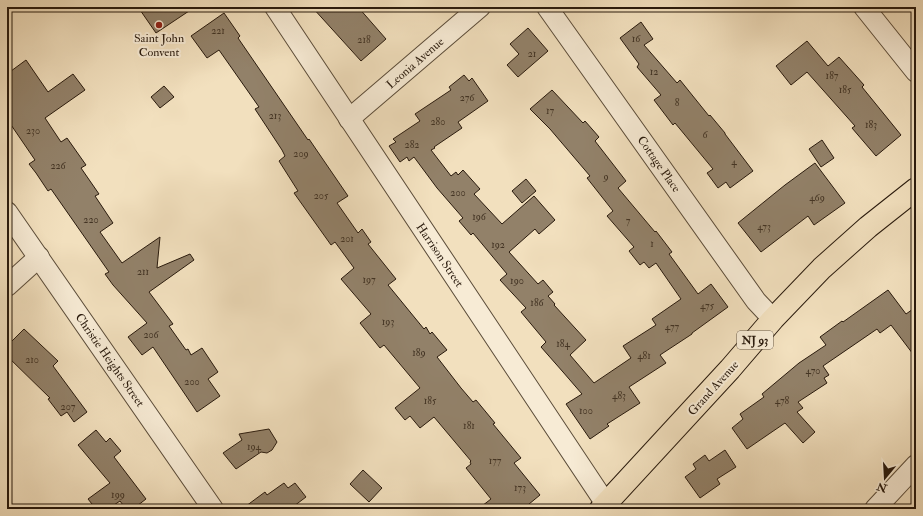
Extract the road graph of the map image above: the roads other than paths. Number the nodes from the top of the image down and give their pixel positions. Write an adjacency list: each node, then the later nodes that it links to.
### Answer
1 (274, 7): 6 (street, Harrison Street)
2 (480, 7): 6 (street, Leonia Avenue)
3 (547, 7): 11 (street, Cottage Place)
4 (864, 7): 5 (street)
5 (916, 72)
6 (349, 119): 13 (street, Harrison Street)
7 (916, 189): 11 (main road, Grand Avenue / NJ 93)
8 (7, 212): 9 (street, Christie Heights Street)
9 (38, 257): 10 (street); 14 (street, Christie Heights Street)
10 (7, 286)
11 (773, 319): 13 (main road, Grand Avenue / NJ 93)
12 (916, 465): 15 (street)
13 (603, 506)
14 (213, 509)
15 (875, 509)

